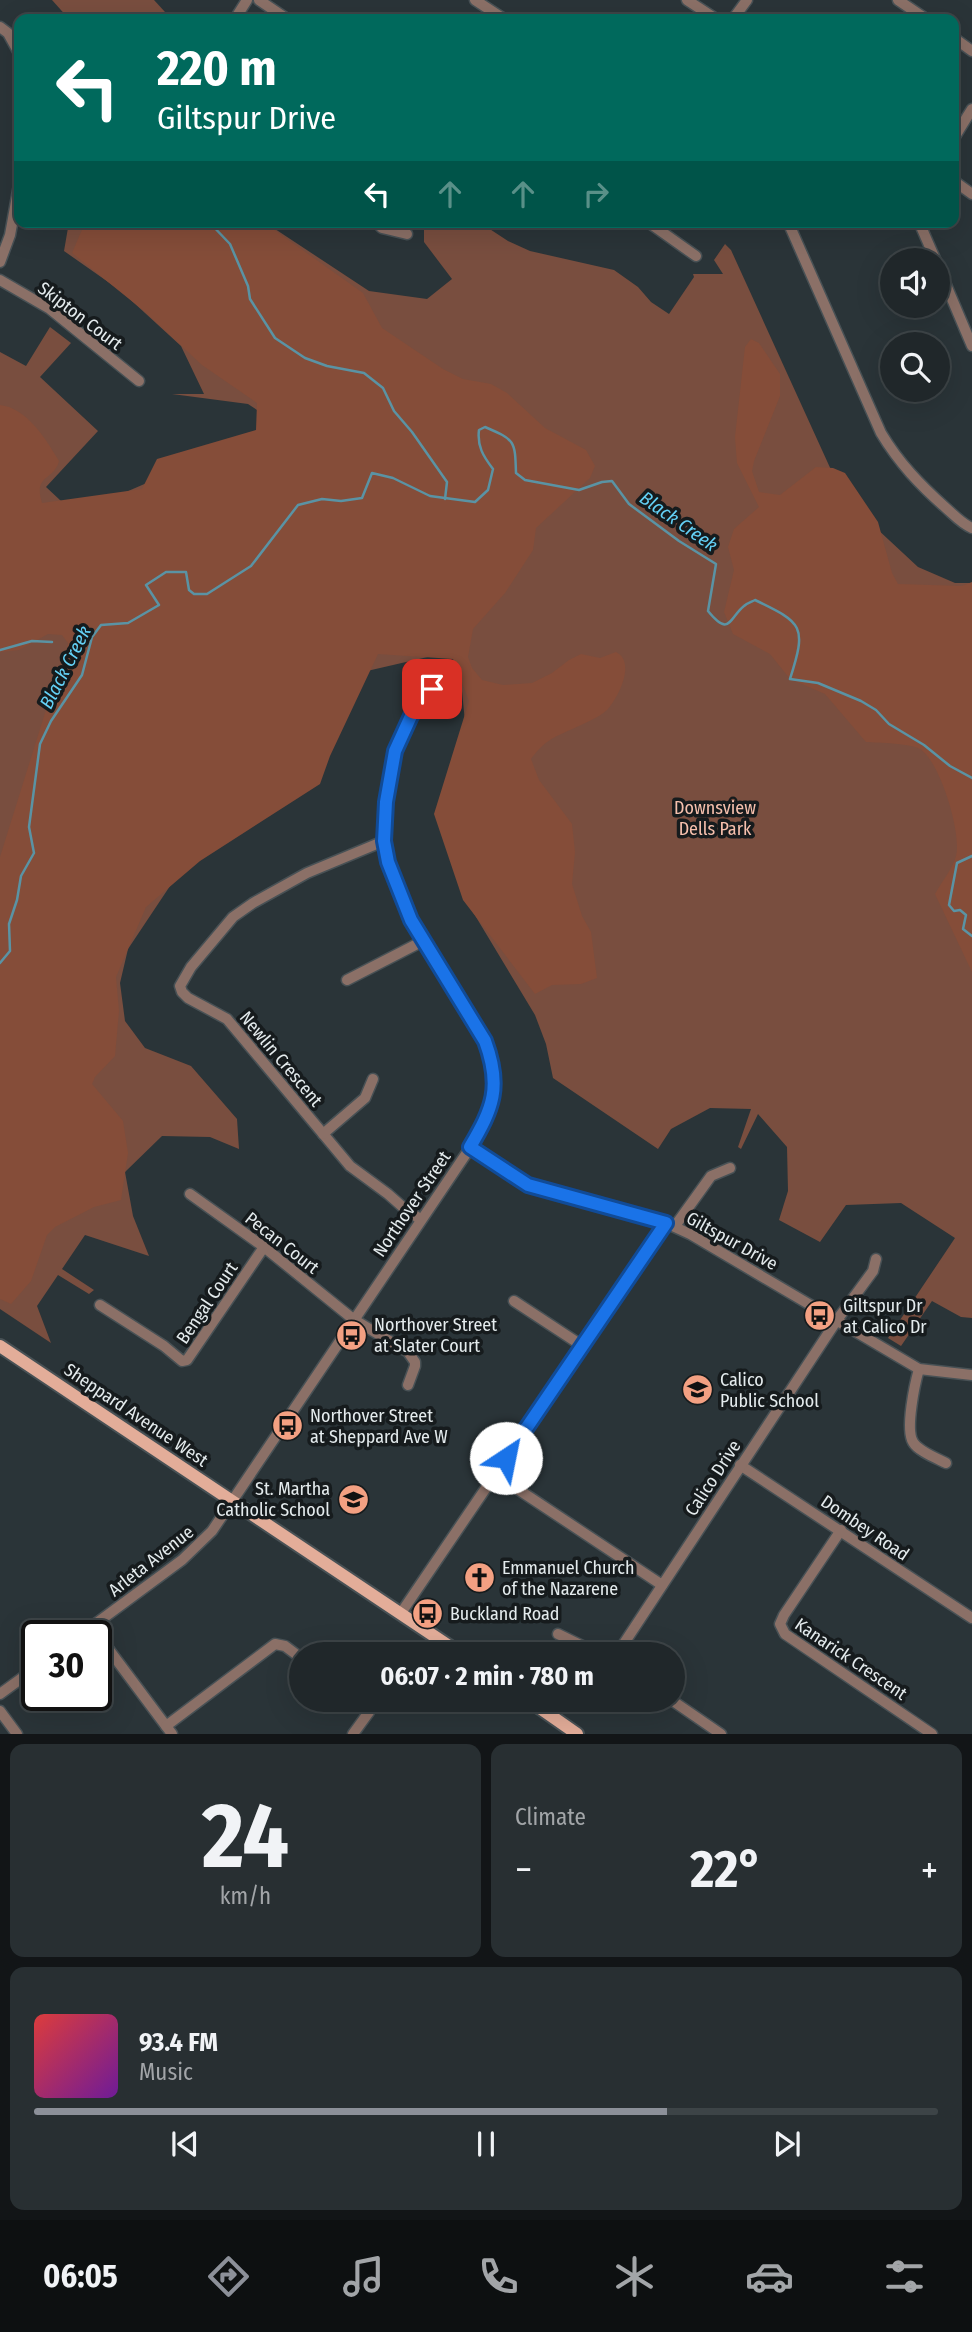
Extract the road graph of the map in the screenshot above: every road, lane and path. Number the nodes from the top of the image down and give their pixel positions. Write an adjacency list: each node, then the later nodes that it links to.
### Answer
1 (259, 0): 5 (street)
2 (475, 0): 6 (street)
3 (687, 0): 7 (street)
4 (898, 0): 8 (street)
5 (280, 14)
6 (496, 14)
7 (708, 14)
8 (919, 14)
9 (0, 27): 10 (street)
10 (14, 44)
11 (972, 109): 12 (street)
12 (959, 130)
13 (14, 213): 21 (street)
14 (382, 228): 18 (street)
15 (656, 228): 20 (street)
16 (791, 228): 26 (street)
17 (922, 228): 19 (street)
18 (407, 234)
19 (930, 248)
20 (696, 256)
21 (0, 262)
22 (0, 280): 25 (street, Skipton Court)
23 (950, 294): 24 (street)
24 (972, 346)
25 (139, 381)
26 (972, 528)
27 (443, 678): 28 (street, Northover Street)
28 (384, 841): 29 (street, Northover Street); 32 (street, Newlin Crescent)
29 (423, 941): 30 (street); 33 (street, Northover Street)
30 (347, 980)
31 (373, 1079): 32 (street)
32 (323, 1134): 36 (street, Newlin Crescent)
33 (470, 1147): 36 (street, Northover Street); 37 (street, Giltspur Drive)
34 (730, 1168): 37 (street)
35 (190, 1194): 38 (street, Pecan Court)
36 (420, 1219): 42 (street, Northover Street)
37 (670, 1225): 43 (street, Giltspur Drive); 44 (street)
38 (264, 1247): 41 (street, Bengal Court); 42 (street, Pecan Court)
39 (876, 1259): 43 (street, Calico Drive)
40 (514, 1301): 44 (street)
41 (100, 1305)
42 (353, 1319): 48 (street, Pecan Court); 52 (street, Northover Street)
43 (837, 1320): 46 (street, Giltspur Drive); 50 (street, Calico Drive)
44 (581, 1345): 51 (street)
45 (0, 1346): 52 (main road, Sheppard Avenue West)
46 (919, 1369): 47 (street, Giltspur Drive); 49 (street)
47 (972, 1375)
48 (408, 1385)
49 (946, 1463)
50 (740, 1465): 53 (street, Dombey Road); 54 (street, Calico Drive)
51 (495, 1474): 54 (street); 55 (street)
52 (232, 1500): 55 (main road, Sheppard Avenue West); 57 (street, Arleta Avenue)
53 (841, 1530): 56 (street, Dombey Road); 75 (street, Kanarick Crescent)
54 (662, 1585): 61 (street, Calico Drive)
55 (401, 1613): 59 (main road, Sheppard Avenue West)
56 (972, 1618)
57 (101, 1620)
58 (558, 1633): 60 (street)
59 (443, 1642)
60 (576, 1642)
61 (625, 1642)
62 (289, 1649): 70 (street)
63 (112, 1654): 70 (street)
64 (21, 1679): 65 (street)
65 (0, 1694)
66 (685, 1709): 74 (street)
67 (0, 1711): 71 (street)
68 (369, 1712): 72 (street)
69 (546, 1712): 73 (main road)
70 (169, 1730)
71 (17, 1734)
72 (353, 1734)
73 (578, 1734)
74 (721, 1734)
75 (932, 1734)

